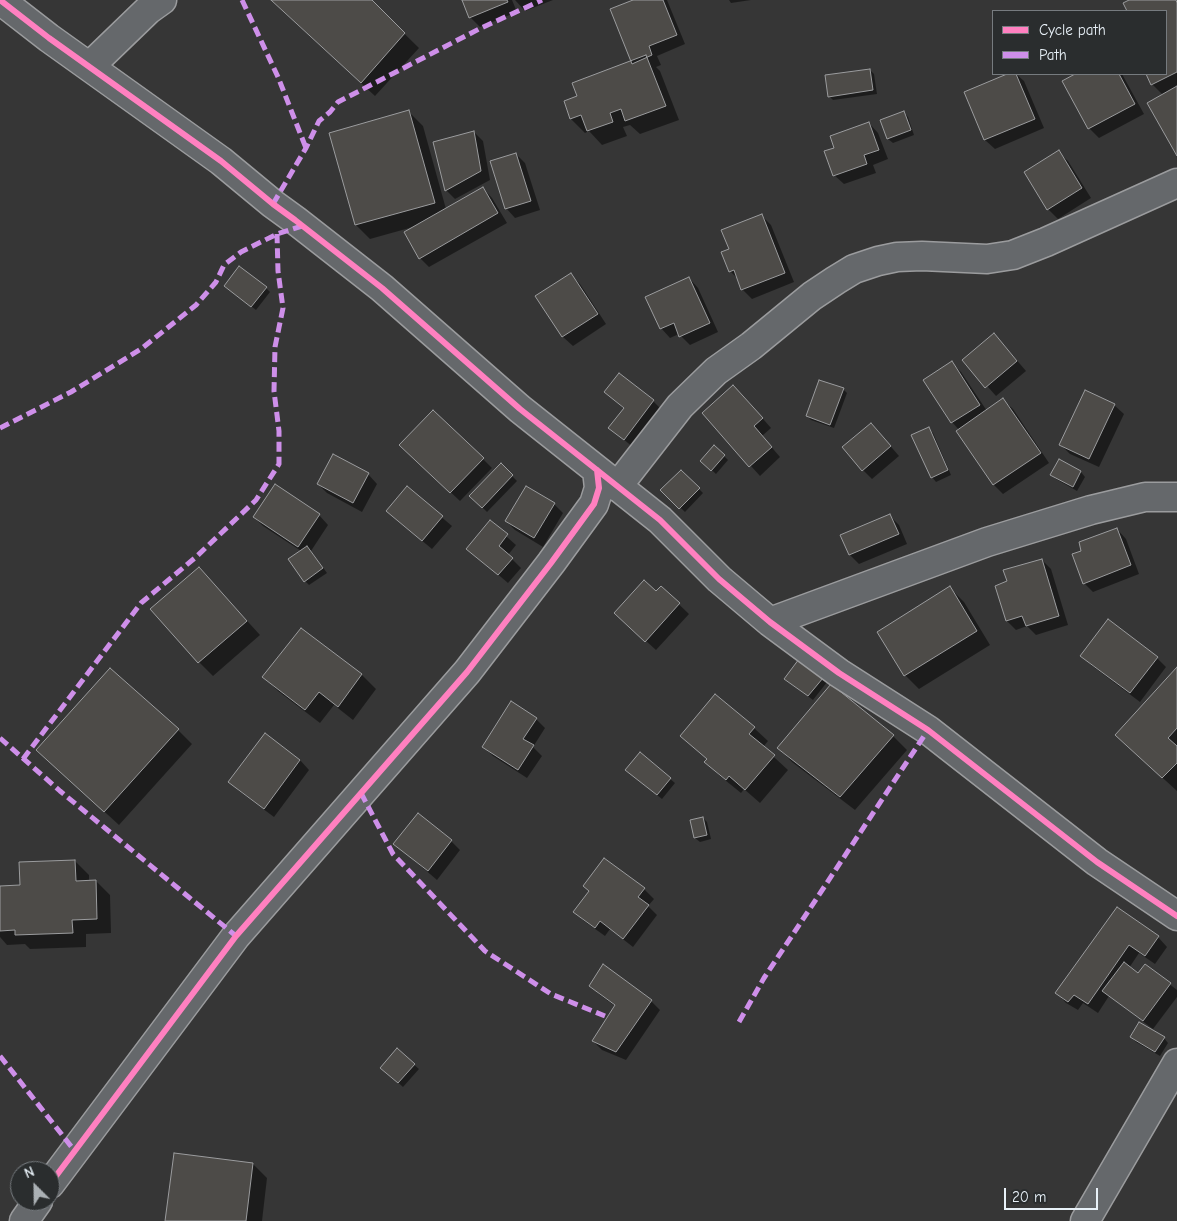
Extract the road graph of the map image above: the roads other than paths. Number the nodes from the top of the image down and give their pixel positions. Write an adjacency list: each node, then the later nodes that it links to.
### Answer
1 (0, 0): 3 (street)
2 (162, 0): 3 (street)
3 (90, 66): 5 (street)
4 (1177, 183): 5 (street)
5 (607, 479): 7 (street); 10 (street)
6 (1177, 497): 7 (street)
7 (770, 622): 8 (street)
8 (1177, 916)
9 (1177, 1063): 11 (street)
10 (60, 1170)
11 (1085, 1221)

